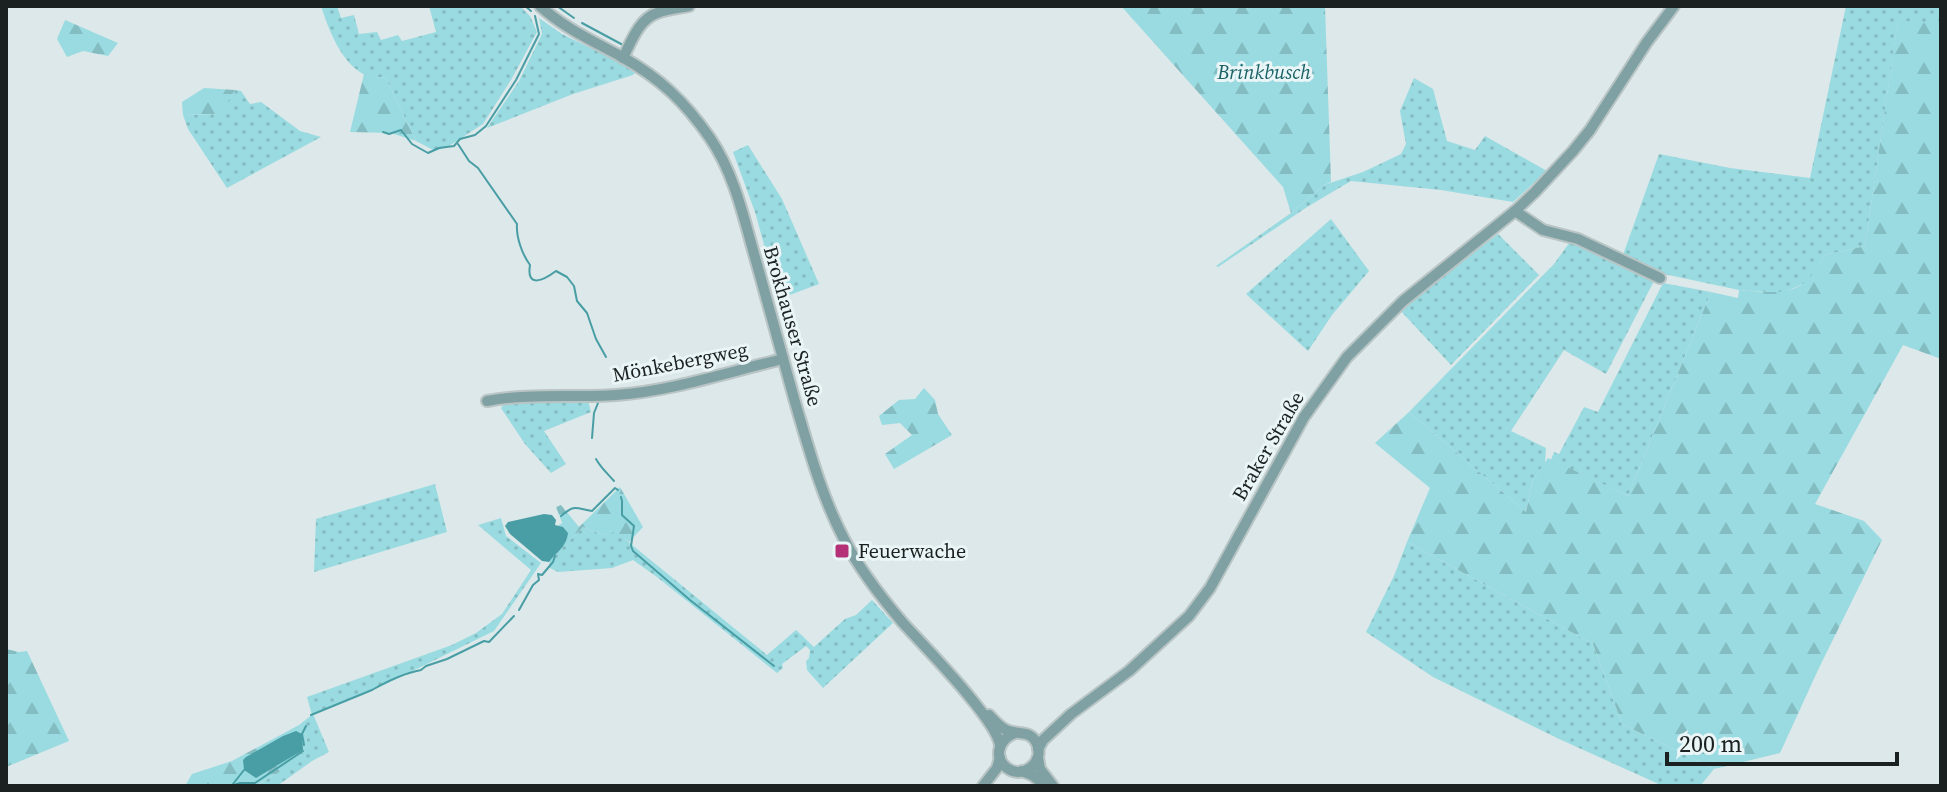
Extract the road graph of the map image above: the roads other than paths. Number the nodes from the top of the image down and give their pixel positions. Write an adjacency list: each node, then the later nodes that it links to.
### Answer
1 (540, 6): 4 (street, Brokhauser Straße)
2 (689, 6): 4 (street)
3 (1674, 6): 5 (street, Braker Straße)
4 (623, 58): 7 (street, Brokhauser Straße)
5 (1515, 211): 6 (street); 10 (street, Braker Straße)
6 (1660, 278)
7 (783, 359): 8 (street, Mönkebergweg); 9 (street, Brokhauser Straße)
8 (487, 401)
9 (970, 698): 11 (street, Brokhauser Straße); 13 (street, Brokhauser Straße)
10 (1071, 714): 12 (street, Braker Straße); 14 (street, Braker Straße)
11 (1015, 733): 12 (street); 13 (street)
12 (1028, 734): 14 (street)
13 (1000, 745): 15 (street)
14 (1038, 754): 16 (street); 19 (street)
15 (1000, 758): 16 (street); 17 (street)
16 (1017, 771): 17 (street); 18 (street)
17 (986, 786)
18 (1046, 786)
19 (1053, 786)

